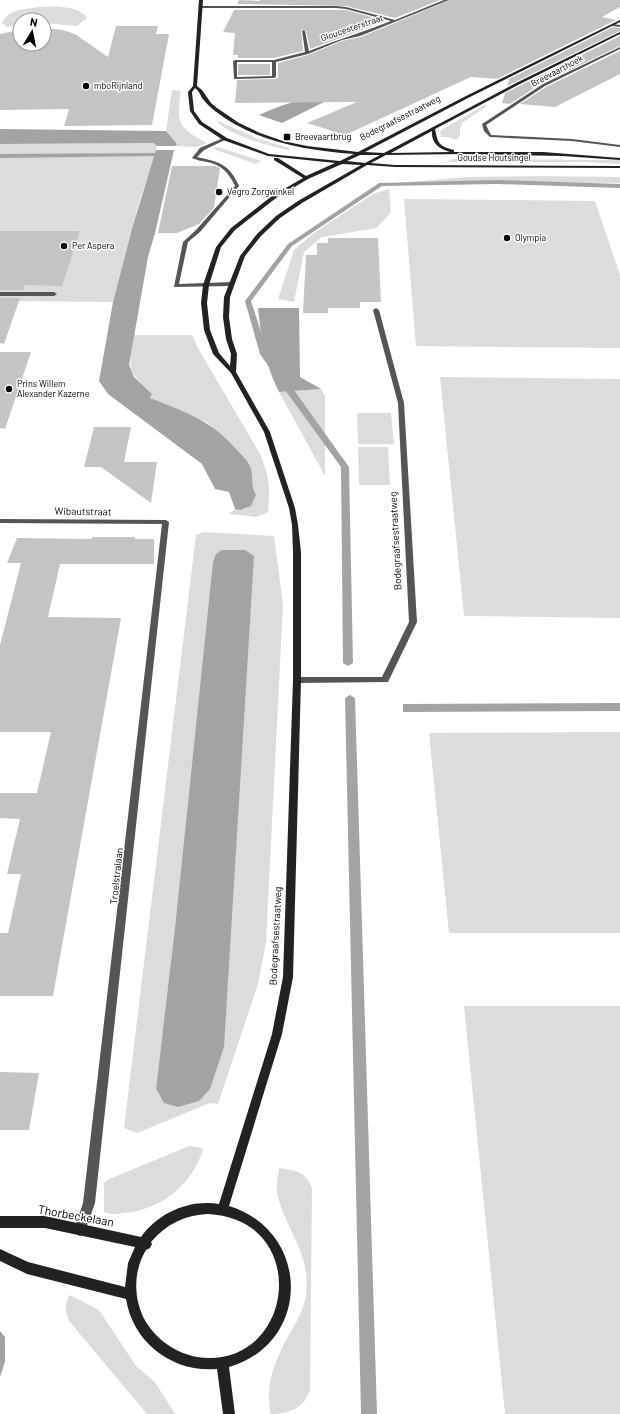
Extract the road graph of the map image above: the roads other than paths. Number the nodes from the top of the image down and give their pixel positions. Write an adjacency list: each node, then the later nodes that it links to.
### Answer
1 (201, 0): 4 (main road)
2 (302, 0): 5 (street)
3 (447, 0): 6 (street, Gloucesterstraat)
4 (200, 7): 5 (street); 15 (main road)
5 (300, 7): 6 (street)
6 (396, 21): 13 (street, Gloucesterstraat)
7 (620, 22): 8 (main road, Bodegraafsestraatweg)
8 (614, 24): 9 (street); 20 (main road, Bodegraafsestraatweg)
9 (620, 26)
10 (303, 31): 13 (street)
11 (620, 33): 17 (main road)
12 (620, 48): 16 (street, Breevaarthoek)
13 (307, 53): 14 (street, Gloucesterstraat)
14 (274, 61): 14 (street, Gloucesterstraat)
15 (195, 86): 18 (main road); 20 (main road, Goudse Houtsingel)
16 (503, 112): 19 (street, Goudse Houtsingel)
17 (434, 130): 21 (main road); 22 (main road)
18 (225, 139): 23 (main road); 30 (street)
19 (620, 146)
20 (359, 152): 22 (main road, Goudse Houtsingel); 25 (main road, Bodegraafsestraatweg)
21 (467, 153): 22 (main road, Goudse Houtsingel); 24 (main road, Goudse Houtsingel)
22 (386, 154): 26 (main road)
23 (268, 155): 25 (main road, Goudse Houtsingel); 28 (main road)
24 (620, 159)
25 (342, 162): 26 (main road, Goudse Houtsingel); 28 (main road, Bodegraafsestraatweg)
26 (368, 164): 27 (main road, Goudse Houtsingel); 29 (main road)
27 (620, 167)
28 (306, 178): 30 (main road, Bodegraafsestraatweg)
29 (231, 284): 30 (street); 34 (main road)
30 (206, 285): 34 (main road, Bodegraafsestraatweg)
31 (0, 294): 32 (street)
32 (54, 294)
33 (376, 310): 37 (street, Bodegraafsestraatweg)
34 (233, 372): 37 (main road, Bodegraafsestraatweg)
35 (0, 521): 36 (street, Wibautstraat)
36 (166, 522): 40 (street, Troelstralaan)
37 (297, 680): 38 (main road, Bodegraafsestraatweg)
38 (223, 1208): 41 (main road); 44 (main road)
39 (0, 1222): 40 (main road, Thorbeckelaan)
40 (80, 1230): 41 (main road, Thorbeckelaan)
41 (146, 1244): 43 (main road)
42 (0, 1255): 43 (main road)
43 (131, 1294): 44 (main road)
44 (222, 1364): 45 (main road)
45 (229, 1414)

